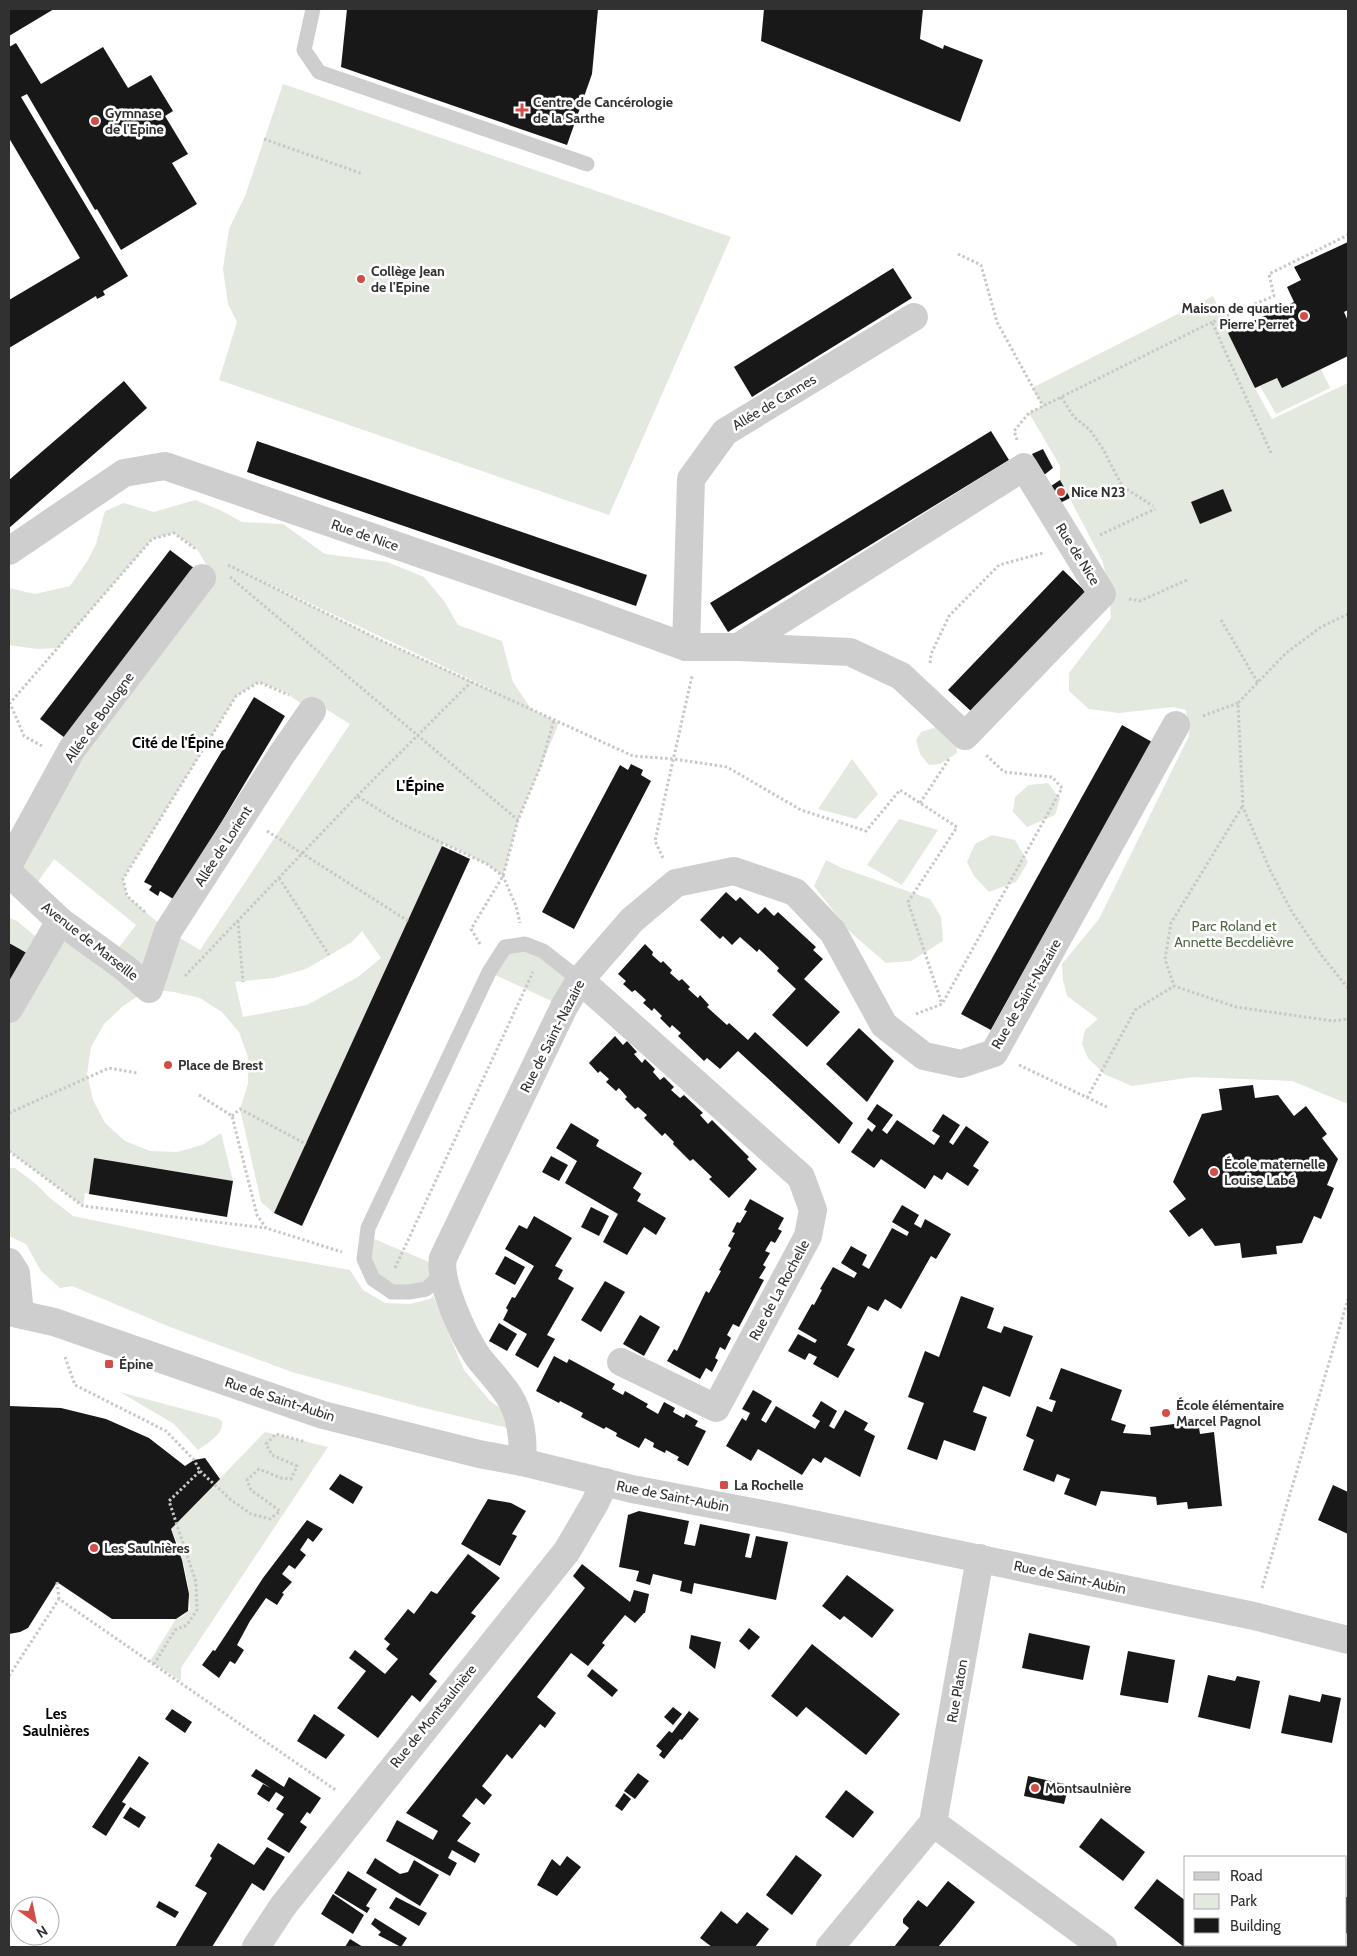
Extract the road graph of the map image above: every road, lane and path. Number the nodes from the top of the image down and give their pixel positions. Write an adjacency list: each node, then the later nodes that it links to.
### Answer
1 (313, 9): 3 (lane)
2 (264, 139): 4 (path)
3 (587, 164)
4 (363, 174)
5 (1348, 235): 8 (path)
6 (958, 254): 10 (path)
7 (914, 317): 23 (street, Allée de Cannes)
8 (1212, 322): 9 (path); 11 (path)
9 (1061, 397): 10 (path); 13 (path)
10 (1043, 406): 12 (path)
11 (1271, 453)
12 (1024, 467): 14 (street, Rue de Nice); 22 (street)
13 (1101, 535)
14 (1072, 544): 19 (street, Rue de Nice); 26 (path)
15 (197, 549): 17 (path); 17 (path); 33 (path)
16 (9, 551): 23 (street, Rue de Nice)
17 (212, 565): 24 (path); 31 (path); 33 (street, Allée de Boulogne)
18 (1187, 580): 19 (path)
19 (1102, 594): 32 (street, Rue de Nice)
20 (1348, 614): 25 (path)
21 (1221, 620): 25 (path)
22 (738, 646): 23 (street, Rue de Nice); 26 (street, Rue de Nice)
23 (686, 647): 34 (path)
24 (471, 682): 29 (path); 31 (path)
25 (1258, 683): 27 (path)
26 (925, 698): 32 (street, Rue de Nice)
27 (1238, 703): 30 (path); 37 (path)
28 (312, 711): 38 (street, Allée de Lorient); 49 (path)
29 (554, 720): 34 (path); 39 (path)
30 (1176, 725): 64 (street, Rue de Saint-Nazaire)
31 (418, 735): 35 (path); 39 (path)
32 (965, 736): 36 (path); 60 (path)
33 (72, 749): 41 (street, Allée de Boulogne)
34 (674, 759): 36 (path); 45 (path)
35 (357, 796): 40 (path); 43 (path)
36 (920, 803): 60 (path)
37 (1243, 807): 57 (path); 58 (path)
38 (242, 816): 40 (path); 49 (street, Allée de Lorient)
39 (518, 820): 43 (path)
40 (302, 853): 44 (path); 48 (path)
41 (9, 864)
42 (9, 874): 47 (street, Avenue de Marseille)
43 (503, 876): 50 (path); 53 (path)
44 (279, 878): 46 (path); 52 (path)
45 (676, 883): 55 (street, Rue de Saint-Nazaire); 63 (street, Rue de Saint-Nazaire)
46 (238, 920): 54 (path); 56 (path)
47 (60, 921): 59 (street, Avenue de Marseille); 61 (street)
48 (408, 921)
49 (168, 931): 59 (street, Allée de Lorient)
50 (525, 944): 51 (lane); 53 (lane)
51 (543, 951): 55 (lane); 77 (path)
52 (329, 955)
53 (493, 964): 74 (lane)
54 (181, 980)
55 (580, 980): 76 (street, Rue de Saint-Nazaire); 80 (street, Rue de La Rochelle)
56 (243, 982)
57 (1174, 986): 62 (path); 67 (path)
58 (1348, 988)
59 (149, 989)
60 (942, 1004): 63 (path)
61 (9, 1009)
62 (1348, 1019)
63 (884, 1025): 64 (street, Rue de Saint-Nazaire)
64 (994, 1053): 67 (path)
65 (137, 1073): 69 (path)
66 (199, 1095): 70 (path)
67 (1087, 1098): 68 (path)
68 (1107, 1107)
69 (9, 1113)
70 (232, 1116): 71 (path); 73 (path)
71 (306, 1144)
72 (9, 1151): 73 (path)
73 (266, 1228): 74 (path)
74 (364, 1258): 77 (lane)
75 (9, 1262): 79 (street)
76 (441, 1266): 77 (lane); 83 (street)
77 (386, 1288)
78 (1348, 1298): 89 (path)
79 (14, 1313): 82 (street, Rue de Saint-Aubin)
80 (621, 1362)
81 (83, 1390): 84 (path)
82 (323, 1415): 83 (street, Rue de Saint-Aubin); 84 (path)
83 (522, 1462): 85 (street, Rue de Saint-Aubin)
84 (200, 1470): 91 (path)
85 (605, 1482): 86 (street, Rue de Saint-Aubin); 93 (street, Rue de Montsaulnière)
86 (980, 1558): 89 (street, Rue de Saint-Aubin); 94 (street, Rue Platon)
87 (57, 1582): 88 (path)
88 (58, 1599): 91 (path); 92 (path)
89 (1254, 1616): 90 (street, Rue de Saint-Aubin)
90 (1348, 1640)
91 (154, 1664): 93 (path)
92 (9, 1676)
93 (360, 1807): 95 (street, Rue de Montsaulnière)
94 (933, 1823): 96 (street, Rue Platon); 97 (street)
95 (256, 1947)
96 (830, 1947)
97 (1103, 1947)

